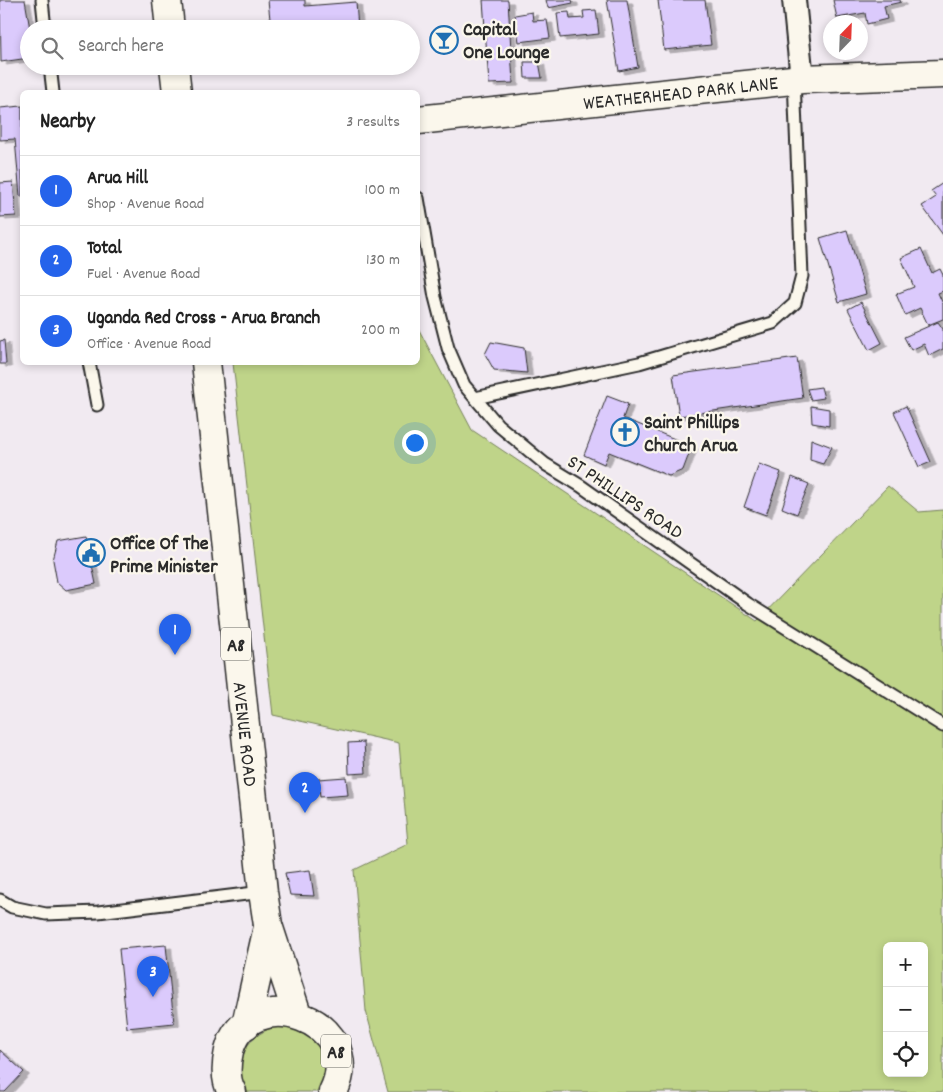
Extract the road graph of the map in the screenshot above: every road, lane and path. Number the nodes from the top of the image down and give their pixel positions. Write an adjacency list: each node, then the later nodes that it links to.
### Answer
1 (42, 0): 4 (lane)
2 (167, 0): 5 (main road)
3 (794, 0): 9 (street)
4 (44, 20)
5 (169, 20)
6 (943, 74): 9 (main road, WEATHERHEAD PARK LANE)
7 (51, 75): 10 (lane)
8 (175, 75): 11 (main road)
9 (798, 79): 12 (main road, WEATHERHEAD PARK LANE); 16 (lane)
10 (53, 90)
11 (177, 90)
12 (420, 120)
13 (420, 210): 16 (lane, ST PHILLIPS ROAD)
14 (90, 365): 17 (lane)
15 (206, 365): 19 (main road, AVENUE ROAD / A8)
16 (475, 398): 18 (lane, ST PHILLIPS ROAD)
17 (97, 405)
18 (943, 726)
19 (263, 892): 20 (lane); 21 (main road, AVENUE ROAD / A8)
20 (0, 900)
21 (268, 925): 22 (main road, AVENUE ROAD); 23 (main road, AVENUE ROAD / A8)
22 (297, 1014): 23 (main road, A8); 25 (main road, A8)
23 (246, 1025): 24 (main road, A8)
24 (224, 1086)
25 (337, 1090)

